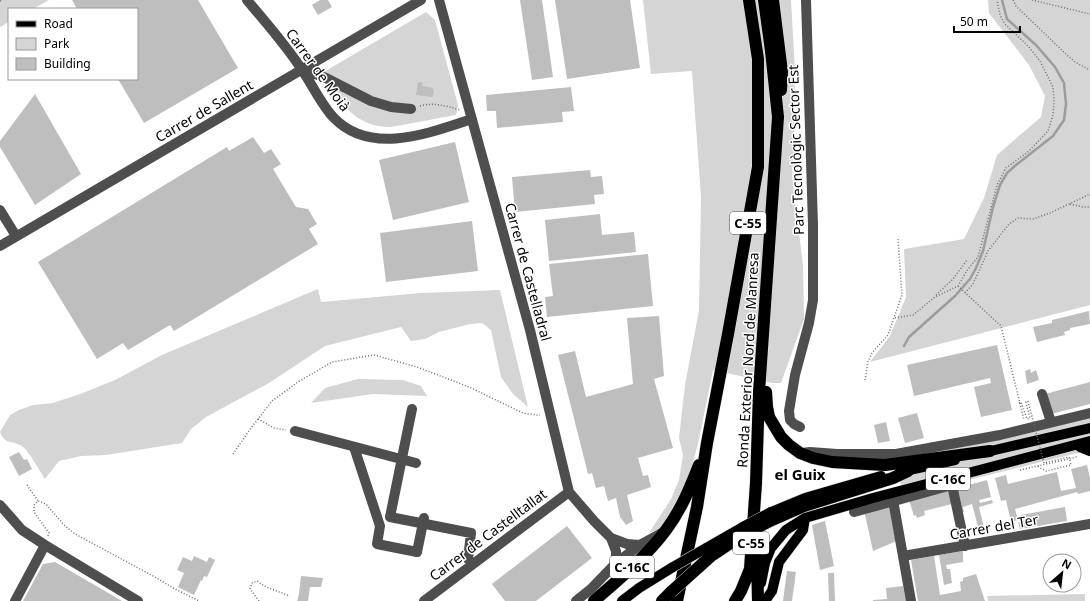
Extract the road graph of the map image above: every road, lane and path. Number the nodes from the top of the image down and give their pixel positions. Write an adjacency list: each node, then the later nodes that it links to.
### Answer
1 (247, 0): 14 (street, Carrer de Moià)
2 (421, 0): 14 (street, Carrer de Sallent)
3 (439, 0): 19 (street, Carrer de Castelladral)
4 (740, 0): 13 (highway)
5 (749, 0): 13 (highway, Ronda Exterior Nord de Manresa / C-55)
6 (764, 0): 18 (highway, Ronda Exterior Nord de Manresa / C-55)
7 (773, 0): 18 (highway)
8 (806, 0): 41 (street, Parc Tecnològic Sector Est)
9 (997, 0): 28 (path)
10 (1013, 0): 15 (path)
11 (1032, 0): 12 (path)
12 (1090, 14)
13 (758, 59): 47 (highway, Ronda Exterior Nord de Manresa / C-55)
14 (302, 69): 16 (street); 19 (street, Carrer de Moià); 24 (street, Carrer de Sallent)
15 (1090, 70)
16 (411, 109): 17 (path)
17 (460, 110)
18 (778, 117): 31 (highway, Ronda Exterior Nord de Manresa / C-55)
19 (472, 119): 37 (street, Carrer de Castelladral)
20 (1090, 194): 21 (path)
21 (1070, 204): 22 (path); 29 (path)
22 (1090, 207)
23 (0, 210): 24 (street)
24 (16, 236): 26 (street, Carrer de Sallent)
25 (898, 239): 32 (path)
26 (0, 246)
27 (967, 260): 30 (path)
28 (958, 286): 29 (path); 30 (path)
29 (965, 292): 35 (path)
30 (935, 297): 32 (path)
31 (764, 315): 54 (highway); 59 (highway, Ronda Exterior Nord de Manresa / C-55)
32 (895, 318): 33 (path)
33 (865, 380)
34 (1042, 394): 40 (street)
35 (1019, 403): 42 (path); 53 (path, bridge)
36 (412, 409): 56 (street)
37 (550, 412): 39 (path); 61 (street, Carrer de Castelladral)
38 (1090, 413): 40 (street)
39 (258, 418): 44 (path); 55 (path)
40 (1051, 422): 42 (street)
41 (800, 427)
42 (1026, 428): 45 (street)
43 (1090, 428): 51 (main road, C-16C)
44 (295, 431): 49 (street)
45 (1000, 435): 51 (street); 54 (street)
46 (1090, 441): 50 (main road, C-16C)
47 (707, 443): 70 (highway, C-16C); 79 (highway, C-55)
48 (1090, 445): 53 (main road)
49 (354, 447): 56 (street); 67 (street, bridge)
50 (1069, 447): 53 (main road); 68 (main road, C-16C)
51 (990, 451): 54 (highway); 58 (main road, C-16C)
52 (1090, 451): 53 (main road)
53 (1079, 452)
54 (800, 453)
55 (233, 454)
56 (402, 459): 57 (street); 76 (street)
57 (416, 462)
58 (908, 471): 66 (highway)
59 (756, 483): 89 (highway, C-55); 90 (highway)
60 (27, 485): 63 (path)
61 (569, 492): 71 (street, Carrer de Castelladral); 76 (street, Carrer de Castelltallat)
62 (893, 500): 65 (street); 74 (street); 75 (street)
63 (38, 501): 72 (path); 82 (path)
64 (0, 505): 72 (street)
65 (854, 512)
66 (771, 516): 79 (highway, bridge); 87 (main road, C-16C, bridge)
67 (424, 518)
68 (805, 518): 90 (main road, C-16C); 91 (main road)
69 (1090, 524): 74 (street, Carrer del Ter)
70 (667, 530): 73 (street); 86 (highway, C-16C)
71 (611, 538): 73 (street, Carrer de Castelladral); 77 (street)
72 (44, 544): 80 (street); 81 (street)
73 (640, 545): 77 (street)
74 (965, 546): 75 (street, Carrer del Ter)
75 (903, 556): 92 (street)
76 (474, 563): 84 (street, Carrer de Castelltallat)
77 (616, 563): 85 (street)
78 (290, 596): 83 (path)
79 (674, 596): 88 (highway)
80 (15, 601)
81 (138, 601)
82 (200, 601)
83 (259, 601)
84 (424, 601)
85 (576, 601)
86 (594, 601)
87 (622, 601)
88 (662, 601)
89 (735, 601)
90 (758, 601)
91 (765, 601)
92 (911, 601)

